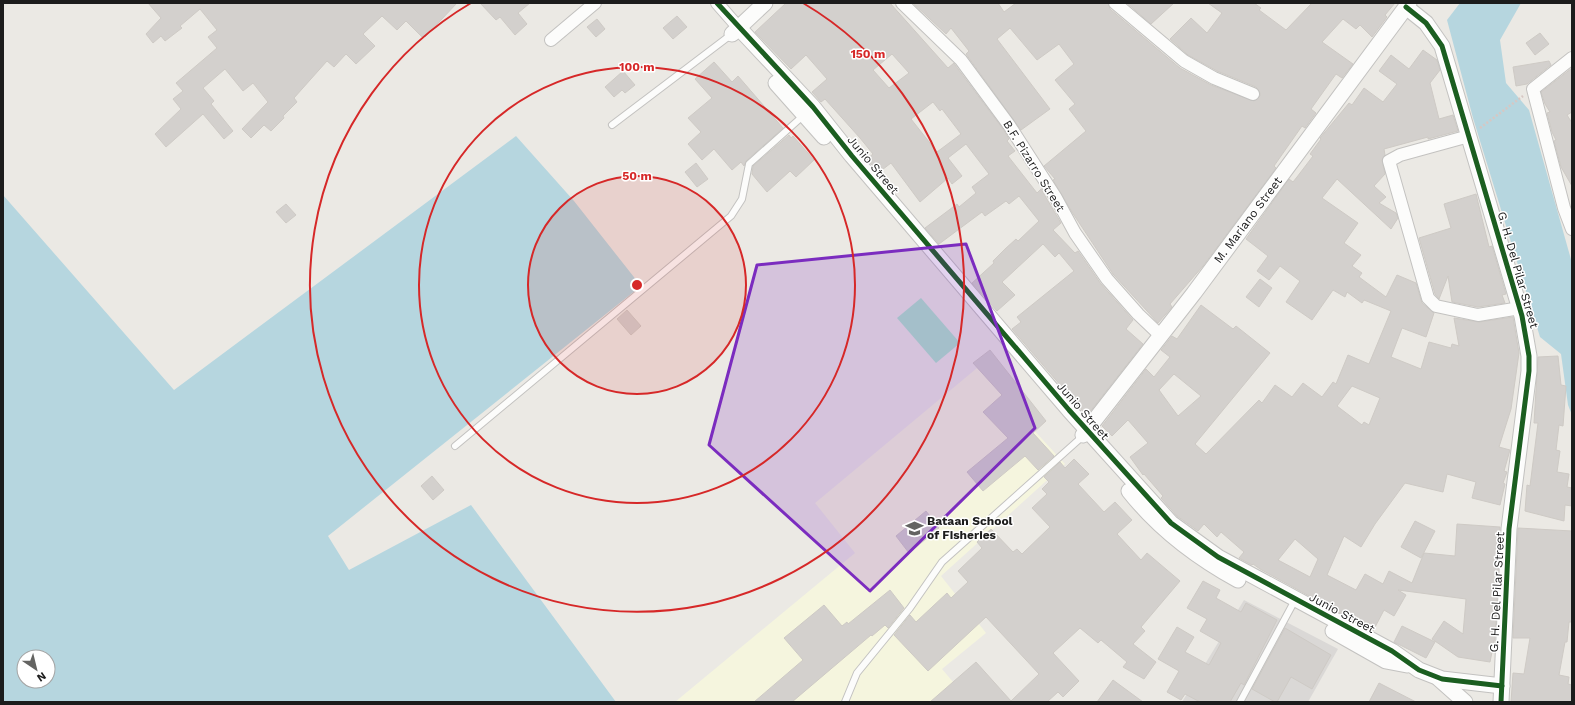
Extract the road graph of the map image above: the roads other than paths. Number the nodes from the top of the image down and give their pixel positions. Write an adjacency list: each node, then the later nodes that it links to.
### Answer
1 (595, 3): 8 (street)
2 (717, 3): 7 (street)
3 (765, 3): 7 (street)
4 (902, 3): 16 (street, B.F. Pizarro Street)
5 (1115, 3): 10 (street)
6 (1407, 5): 13 (street, G. H. Del Pilar Street); 16 (street, M. Mariano Street)
7 (735, 31): 11 (street, Junio Street); 12 (lane)
8 (551, 40)
9 (1572, 58): 14 (street)
10 (1253, 94)
11 (808, 111): 17 (street, Junio Street); 18 (lane)
12 (612, 125)
13 (1472, 134): 15 (street, G. H. Del Pilar Street); 15 (street)
14 (1572, 229)
15 (1520, 308): 21 (street, G. H. Del Pilar Street)
16 (1160, 335): 17 (street, M. Mariano Street)
17 (1086, 433): 19 (street, Junio Street); 22 (lane)
18 (455, 446)
19 (1293, 603): 20 (street, Junio Street); 23 (lane)
20 (1436, 677): 21 (street, Junio Street); 24 (street)
21 (1502, 686): 25 (street, G. H. Del Pilar Street)
22 (845, 702)
23 (1240, 702)
24 (1465, 702)
25 (1501, 702)

